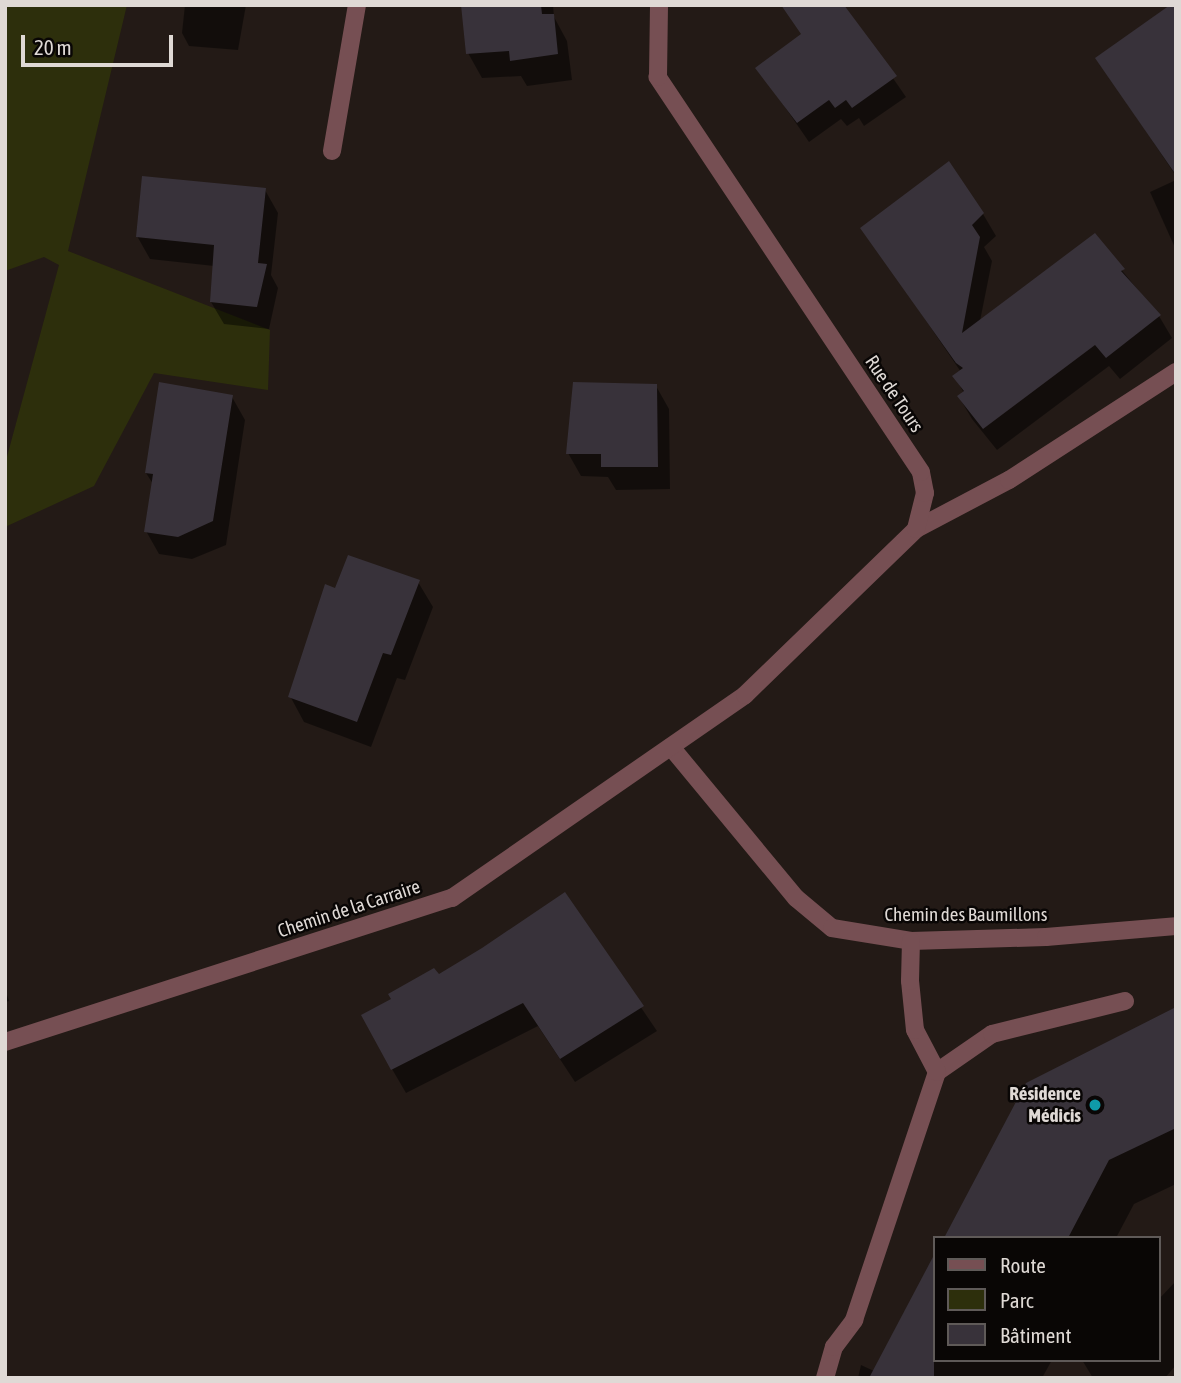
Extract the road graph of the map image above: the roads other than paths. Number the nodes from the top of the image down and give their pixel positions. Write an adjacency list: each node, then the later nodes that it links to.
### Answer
1 (357, 5): 3 (street)
2 (659, 5): 5 (street, Rue de Tours)
3 (332, 151)
4 (1176, 372): 5 (street)
5 (916, 529): 6 (street)
6 (671, 747): 8 (street, Chemin des Baumillons); 10 (street, Chemin de la Carraire)
7 (1176, 926): 8 (street, Chemin des Baumillons)
8 (911, 940): 11 (street)
9 (1125, 1001): 11 (street)
10 (5, 1042)
11 (937, 1072): 12 (street)
12 (825, 1378)

